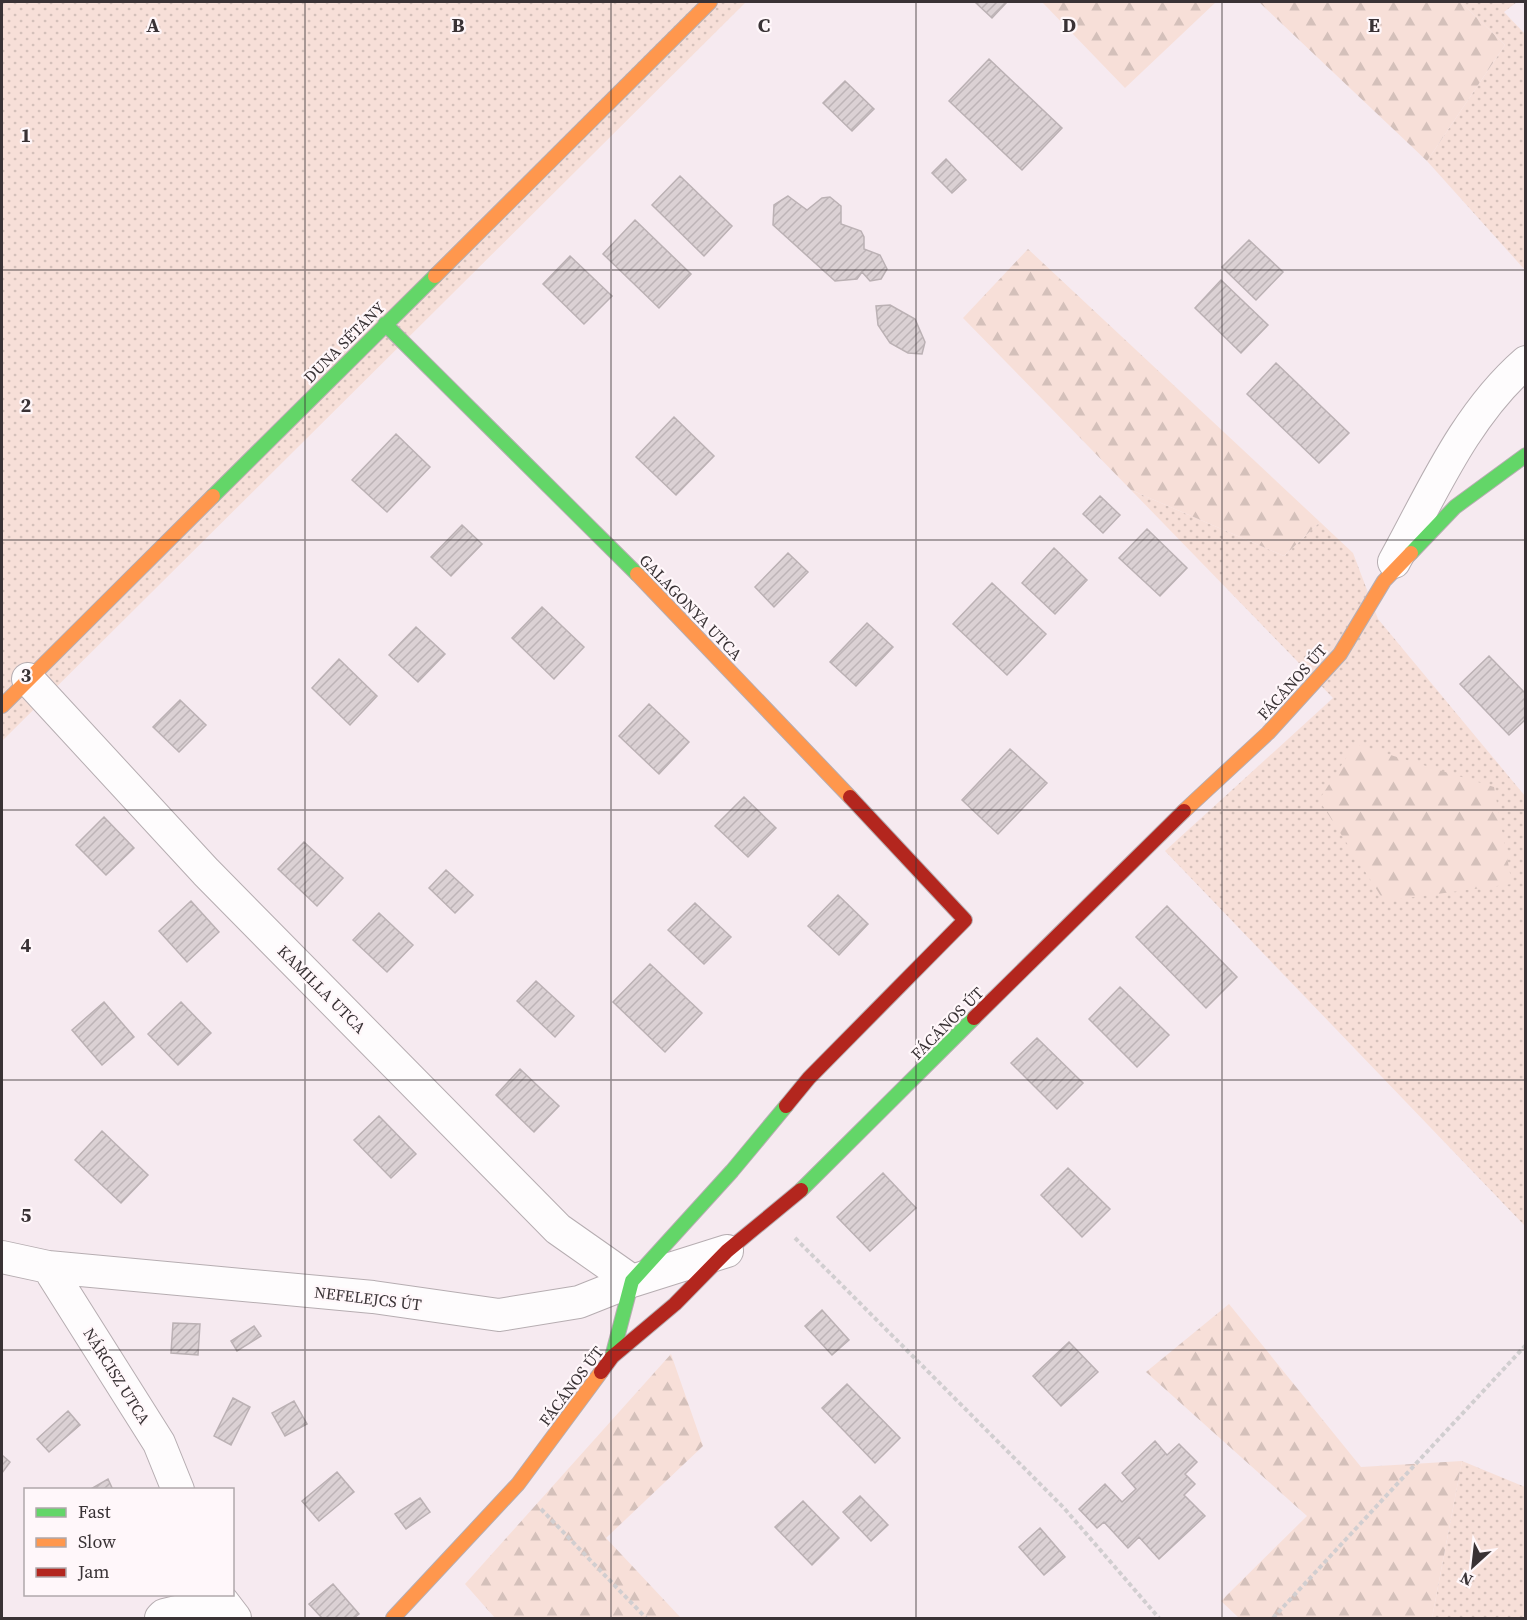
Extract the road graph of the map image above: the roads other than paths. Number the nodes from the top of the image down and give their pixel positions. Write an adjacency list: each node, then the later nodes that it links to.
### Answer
1 (710, 2): 2 (street, DUNA SÉTÁNY)
2 (385, 324): 6 (street, DUNA SÉTÁNY); 11 (street, GALAGONYA UTCA)
3 (1526, 362): 5 (street)
4 (1526, 455): 5 (street, FÁCÁNOS ÚT)
5 (1384, 581): 8 (street, FÁCÁNOS ÚT)
6 (28, 679): 7 (street, DUNA SÉTÁNY); 11 (street, KAMILLA UTCA)
7 (2, 706)
8 (727, 1251): 11 (street, NEFELEJCS ÚT); 12 (street, FÁCÁNOS ÚT)
9 (2, 1257): 10 (street, NEFELEJCS ÚT)
10 (48, 1267): 11 (street, NEFELEJCS ÚT); 13 (street, NÁRCISZ UTCA)
11 (632, 1281): 12 (street)
12 (612, 1358): 16 (street, FÁCÁNOS ÚT)
13 (177, 1488)
14 (226, 1605): 15 (street)
15 (162, 1617)
16 (393, 1618)

